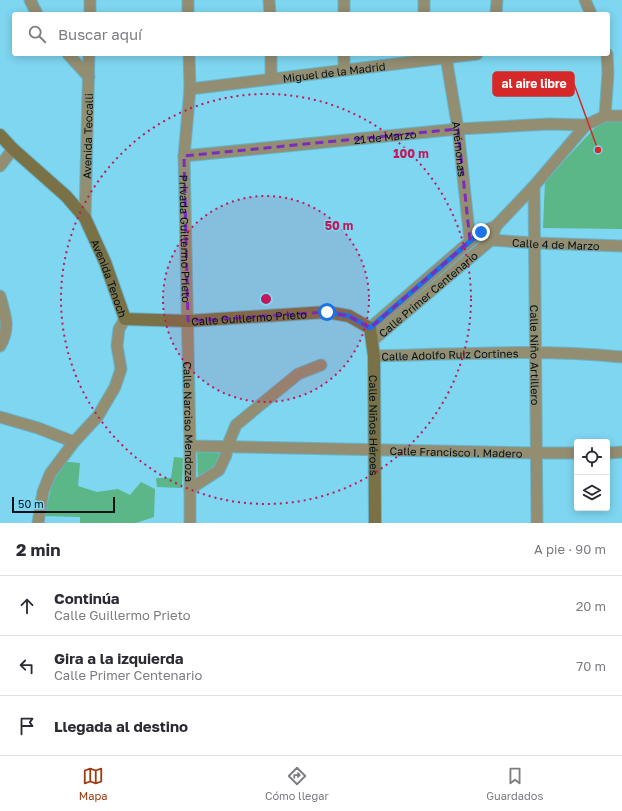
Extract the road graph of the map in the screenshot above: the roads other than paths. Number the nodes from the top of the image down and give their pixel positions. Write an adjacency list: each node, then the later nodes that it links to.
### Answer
1 (30, 0): 9 (street)
2 (90, 0): 10 (street)
3 (188, 0): 11 (street)
4 (269, 0): 12 (street)
5 (344, 0): 13 (street)
6 (424, 0): 14 (street)
7 (496, 0): 15 (street)
8 (585, 0): 16 (street)
9 (36, 12)
10 (90, 12)
11 (188, 12)
12 (270, 12)
13 (344, 12)
14 (424, 12)
15 (496, 12)
16 (591, 12)
17 (70, 56): 27 (street)
18 (89, 56): 27 (street, Avenida Teocalli)
19 (189, 56): 29 (street)
20 (271, 56): 28 (street)
21 (344, 56): 26 (street)
22 (456, 56): 25 (street, Miguel de la Madrid)
23 (607, 56): 30 (street)
24 (424, 57): 25 (street, Miguel de la Madrid); 26 (street, Miguel de la Madrid)
25 (446, 57): 33 (street, Anémonas)
26 (344, 69): 28 (street, Miguel de la Madrid)
27 (89, 77): 39 (street, Avenida Teocalli)
28 (271, 79): 29 (street, Miguel de la Madrid)
29 (190, 89): 36 (street)
30 (605, 116): 31 (street); 32 (street, Calle Primer Centenario)
31 (622, 116)
32 (586, 125): 33 (street, 21 de Marzo); 38 (street, Calle Primer Centenario)
33 (458, 130): 36 (street, 21 de Marzo); 42 (street, Anémonas)
34 (0, 135): 35 (street, Avenida Tenoch)
35 (13, 149): 37 (street); 39 (street, Avenida Tenoch)
36 (184, 156): 47 (street, Privada Guillermo Prieto)
37 (0, 166)
38 (534, 186): 40 (street, Calle Primer Centenario); 43 (street, Calle Niño Artillero)
39 (85, 218): 46 (street, Avenida Tenoch)
40 (496, 226): 41 (street, Calle Primer Centenario); 42 (street, Calle Primer Centenario)
41 (491, 240): 43 (street, Calle 4 de Marzo); 49 (street, Calle Primer Centenario)
42 (470, 241): 48 (street, Calle Primer Centenario)
43 (535, 243): 44 (street, Calle 4 de Marzo); 51 (street, Calle Niño Artillero)
44 (622, 246)
45 (0, 296): 50 (street)
46 (125, 319): 47 (street, Calle Guillermo Prieto); 56 (street, Avenida Tenoch)
47 (188, 321): 48 (street, Calle Guillermo Prieto); 57 (street, Calle Narciso Mendoza)
48 (370, 328): 49 (street, Calle Niños Héroes)
49 (372, 341): 52 (street, Calle Niños Héroes)
50 (0, 346)
51 (536, 353): 52 (street, Calle Adolfo Ruiz Cortines); 53 (street, Calle Adolfo Ruiz Cortines); 62 (street, Calle Niño Artillero)
52 (374, 356): 59 (street, Calle Niños Héroes)
53 (622, 357)
54 (321, 365): 58 (street)
55 (0, 417): 56 (street)
56 (74, 442): 65 (street, Avenida Tenoch)
57 (190, 446): 58 (street, Calle Francisco I. Madero); 64 (street, Calle Narciso Mendoza)
58 (227, 447): 59 (street, Calle Francisco I. Madero); 64 (street)
59 (374, 449): 62 (street, Calle Francisco I. Madero); 67 (street, Calle Niños Héroes)
60 (610, 452): 61 (street)
61 (622, 452)
62 (536, 453): 63 (street, Calle Francisco I. Madero); 68 (street, Calle Niño Artillero)
63 (574, 453)
64 (190, 489): 66 (street, Calle Narciso Mendoza)
65 (38, 523)
66 (190, 523)
67 (375, 523)
68 (537, 523)

